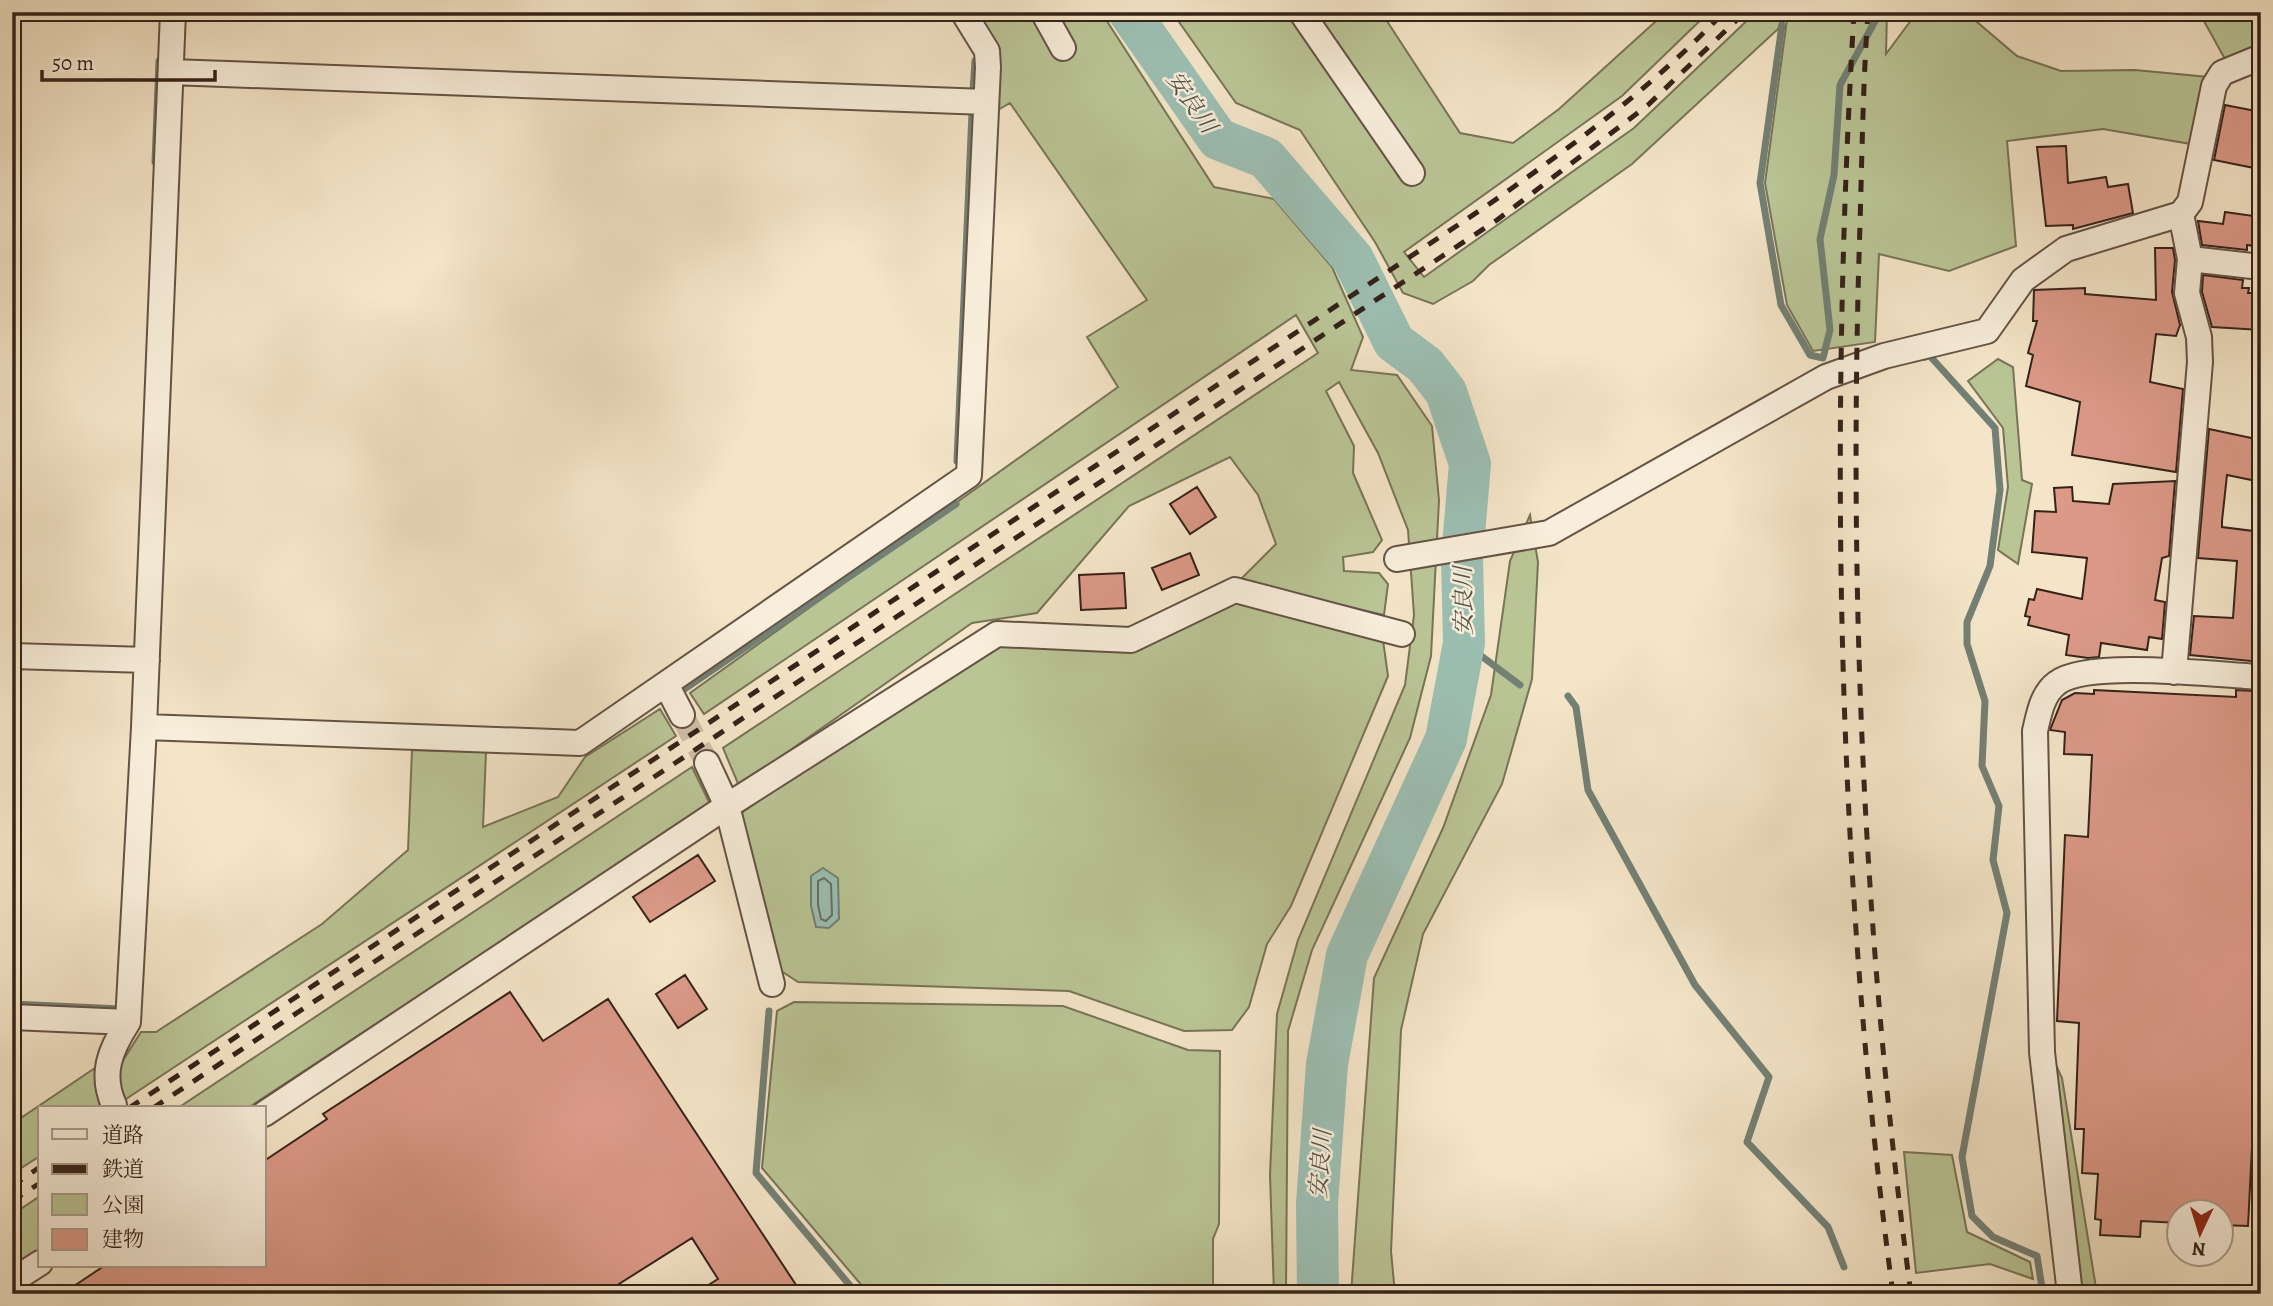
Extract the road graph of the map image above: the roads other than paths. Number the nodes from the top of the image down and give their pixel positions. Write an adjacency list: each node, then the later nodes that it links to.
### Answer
1 (173, 12): 7 (street)
2 (963, 12): 8 (street)
3 (1043, 12): 5 (street)
4 (1301, 12): 9 (street)
5 (1063, 48)
6 (2261, 57): 10 (street)
7 (171, 72): 8 (street); 16 (street)
8 (986, 102): 19 (street)
9 (1412, 173)
10 (2182, 214): 11 (street); 13 (street)
11 (2190, 259): 12 (street); 17 (street)
12 (2261, 267)
13 (1403, 558)
14 (1402, 634): 23 (street)
15 (12, 656): 16 (street)
16 (147, 660): 21 (street)
17 (2174, 672): 18 (street); 31 (street)
18 (2261, 677)
19 (667, 686): 20 (street); 21 (street)
20 (682, 715)
21 (144, 727): 26 (street)
22 (707, 763): 23 (street)
23 (727, 806): 24 (street); 28 (street)
24 (772, 984)
25 (12, 1017): 26 (street)
26 (128, 1022): 27 (street)
27 (114, 1105)
28 (266, 1113)
29 (38, 1264): 30 (street)
30 (12, 1281)
31 (2070, 1294)

